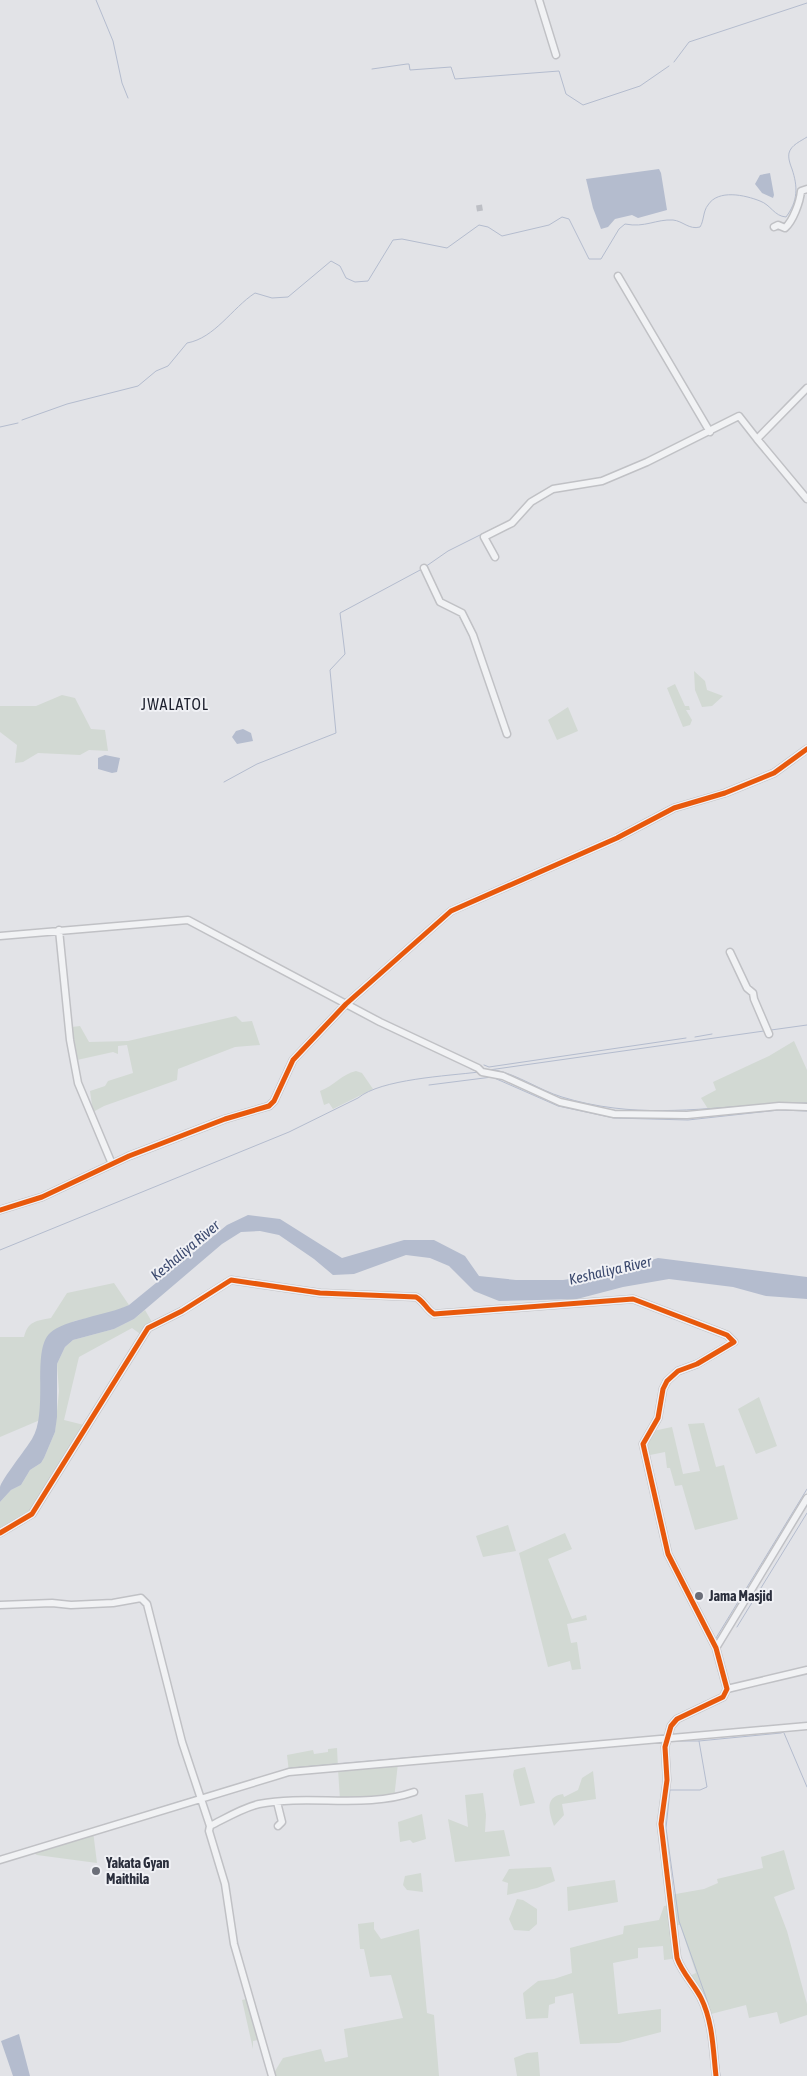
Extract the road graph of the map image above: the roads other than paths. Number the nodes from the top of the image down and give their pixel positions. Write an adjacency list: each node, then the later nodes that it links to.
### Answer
1 (539, 0): 2 (street)
2 (556, 55)
3 (807, 189): 4 (street)
4 (774, 227)
5 (618, 276): 7 (street)
6 (807, 388): 8 (street)
7 (710, 432): 8 (street); 10 (street)
8 (757, 439): 9 (street)
9 (807, 499)
10 (495, 557)
11 (424, 568): 12 (street)
12 (507, 734)
13 (807, 749): 17 (street)
14 (59, 930): 15 (street); 17 (street); 20 (street)
15 (0, 936)
16 (730, 952): 18 (street)
17 (346, 1004): 19 (street); 20 (street)
18 (769, 1031)
19 (807, 1107)
20 (112, 1164): 21 (street)
21 (0, 1210)
22 (807, 1498): 25 (street)
23 (0, 1533): 25 (street)
24 (0, 1605): 31 (street)
25 (716, 1648): 27 (street)
26 (807, 1670): 27 (street)
27 (727, 1689): 29 (street)
28 (807, 1726): 29 (street)
29 (667, 1739): 31 (street); 37 (street)
30 (414, 1792): 32 (street)
31 (201, 1798): 33 (street); 35 (street)
32 (277, 1802): 33 (street); 34 (street)
33 (210, 1826): 36 (street)
34 (278, 1826)
35 (0, 1860)
36 (272, 2076)
37 (716, 2076)

